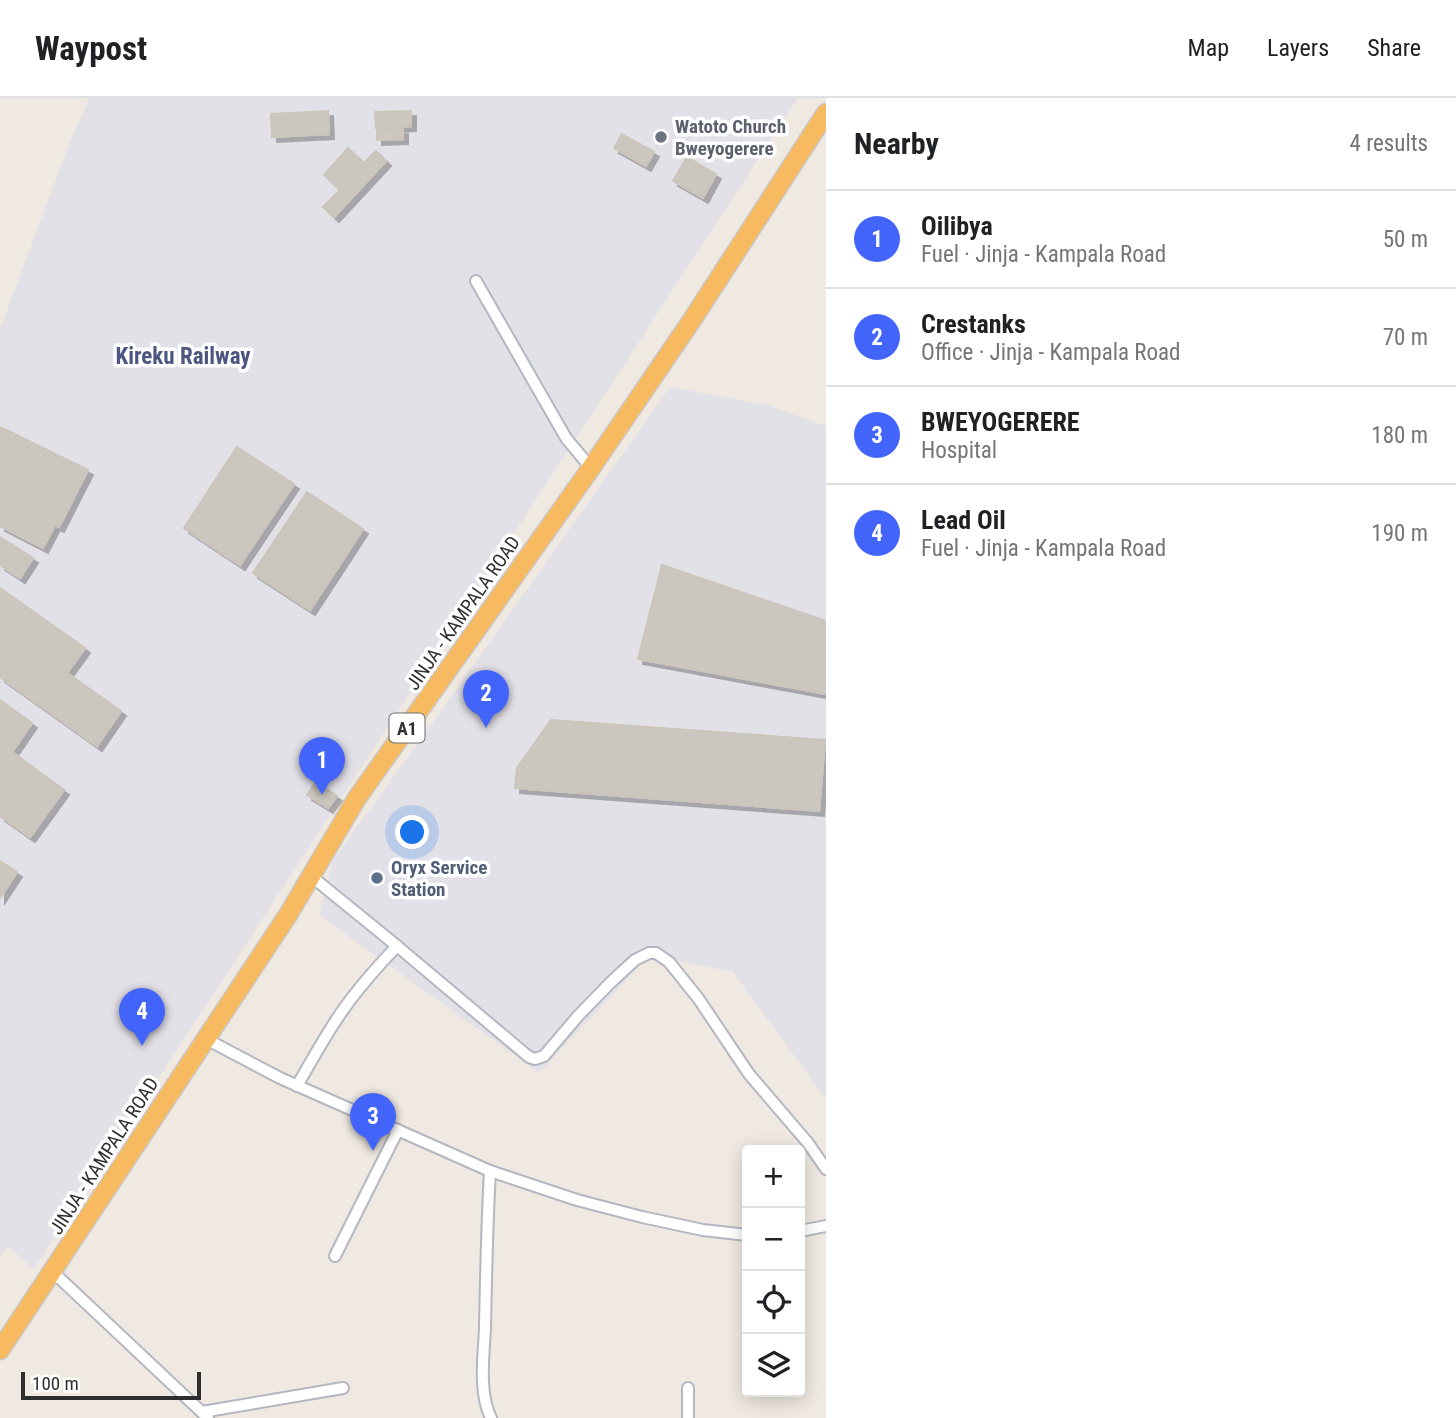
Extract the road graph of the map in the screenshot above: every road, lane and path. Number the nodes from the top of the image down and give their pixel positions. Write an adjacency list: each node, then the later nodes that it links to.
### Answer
1 (826, 113): 3 (highway, JINJA - KAMPALA ROAD / A1)
2 (476, 281): 3 (street)
3 (591, 468): 4 (highway, JINJA - KAMPALA ROAD / A1)
4 (311, 876): 5 (street); 6 (highway, JINJA - KAMPALA ROAD / A1)
5 (397, 946): 7 (street); 9 (street)
6 (206, 1039): 7 (street); 15 (highway, JINJA - KAMPALA ROAD / A1)
7 (297, 1086): 8 (street)
8 (398, 1130): 10 (street); 14 (street)
9 (826, 1169)
10 (490, 1171): 13 (street); 20 (street)
11 (826, 1226): 12 (street)
12 (805, 1230)
13 (742, 1234)
14 (335, 1256)
15 (53, 1272): 16 (highway, JINJA - KAMPALA ROAD / A1); 19 (street)
16 (0, 1350)
17 (343, 1388): 19 (street)
18 (688, 1388): 21 (street)
19 (205, 1415)
20 (491, 1418)
21 (688, 1418)

